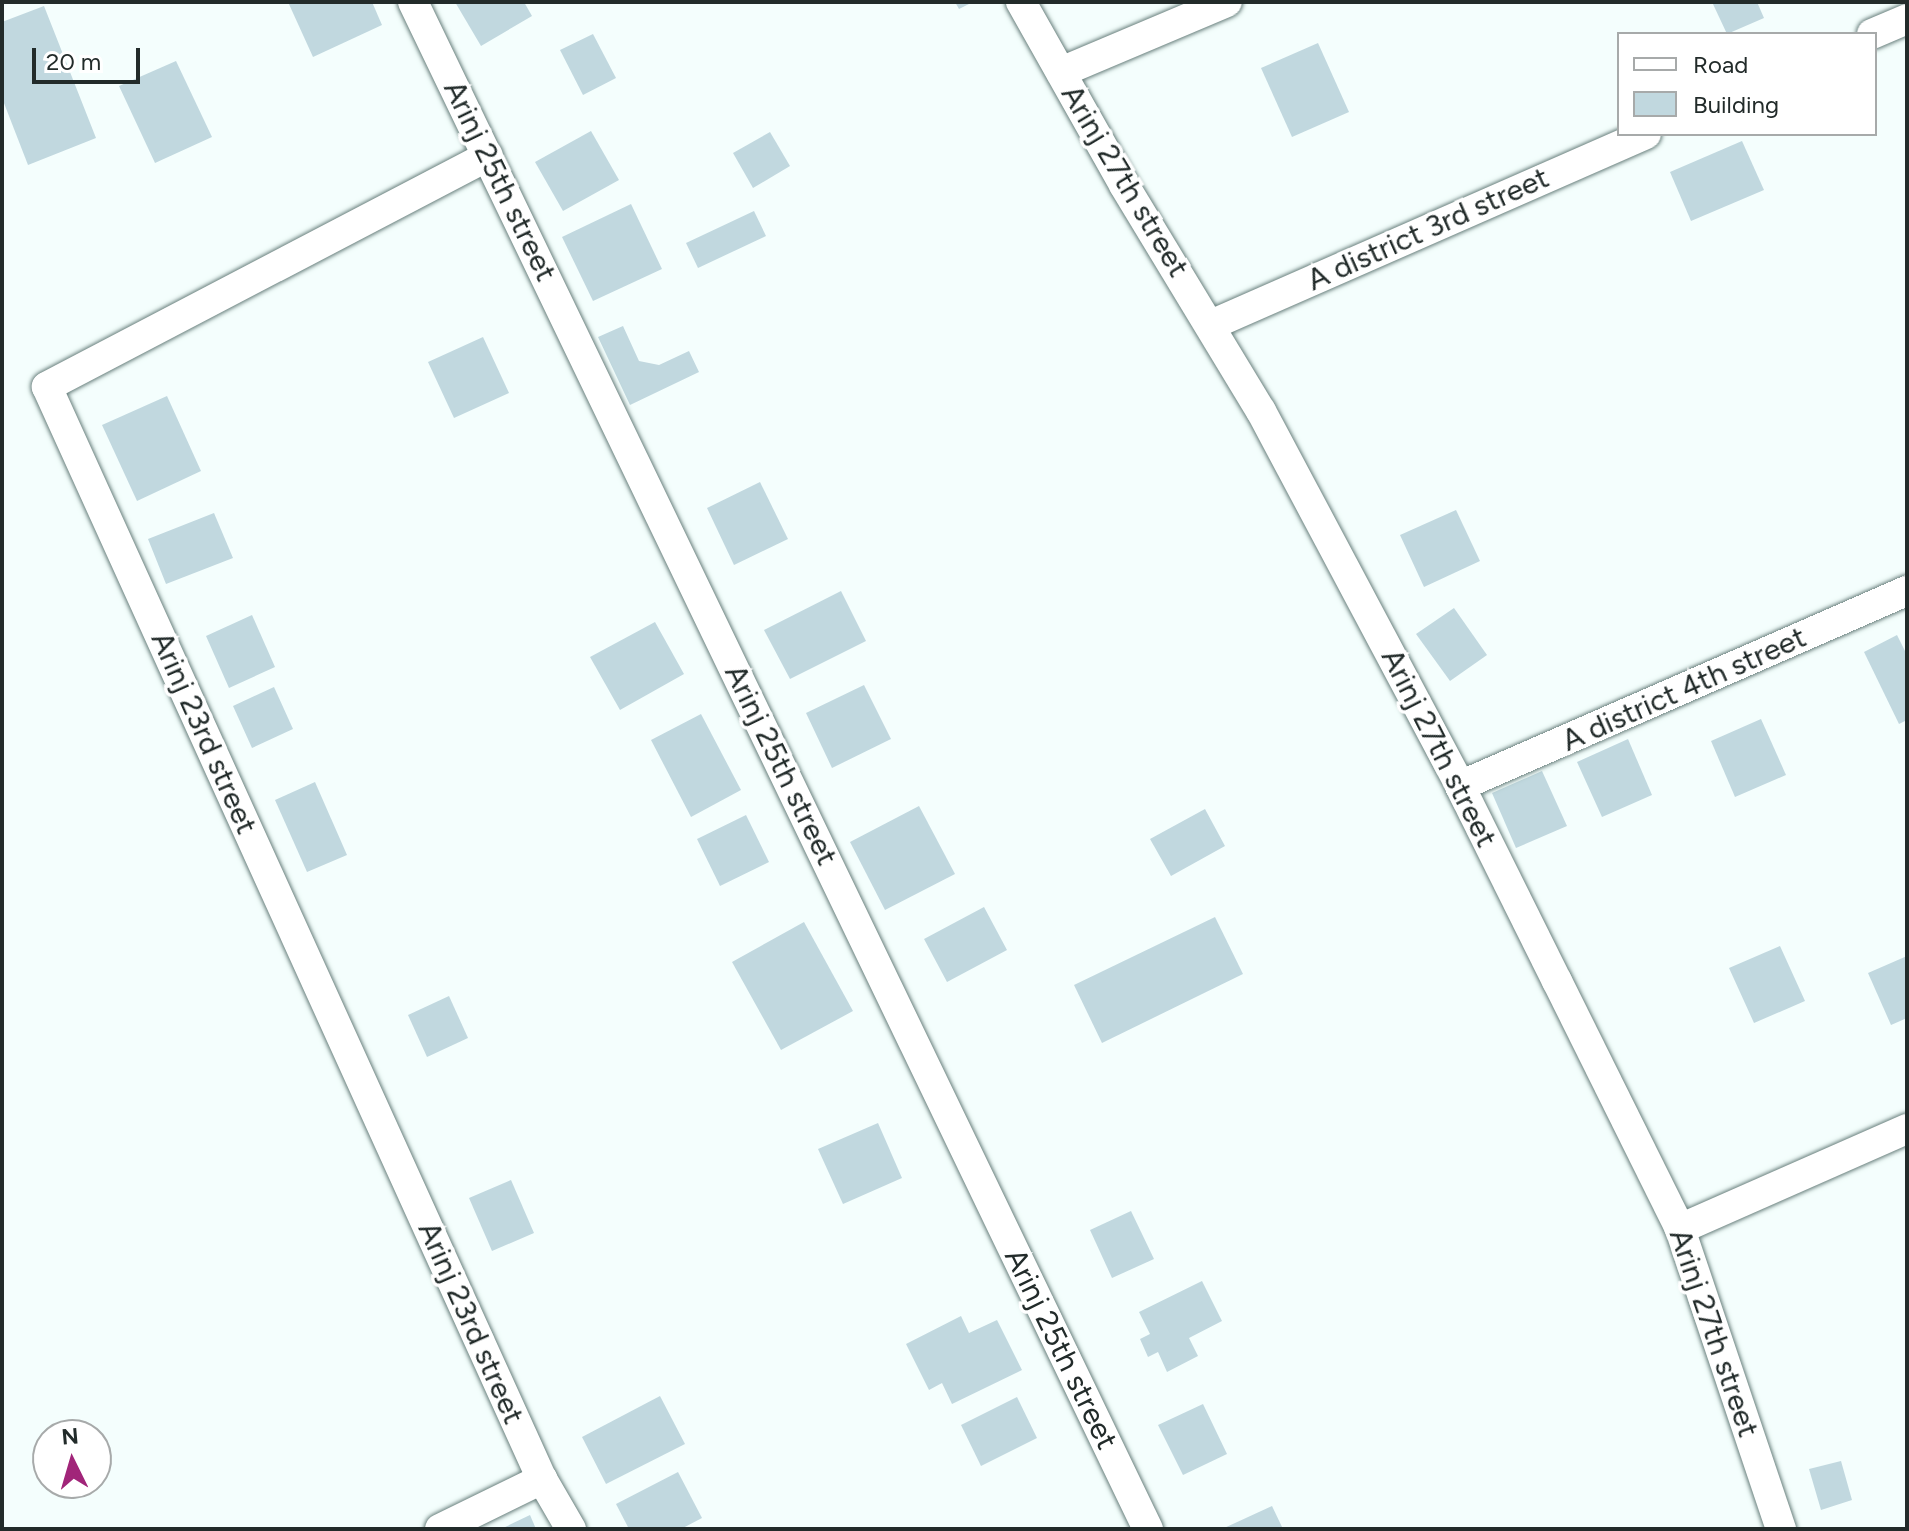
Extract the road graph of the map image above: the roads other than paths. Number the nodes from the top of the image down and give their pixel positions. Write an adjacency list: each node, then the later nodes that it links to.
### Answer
1 (413, 2): 8 (street, Arinj 25th street)
2 (1021, 2): 6 (street, Arinj 27th street)
3 (1227, 2): 6 (street)
4 (1907, 19): 5 (street)
5 (1877, 32)
6 (1061, 72): 9 (street, Arinj 27th street)
7 (1641, 136): 9 (street, A district 3rd street)
8 (488, 156): 14 (street, Arinj 23rd street); 17 (street, Arinj 25th street)
9 (1211, 325): 11 (street, Arinj 27th street)
10 (1907, 591): 11 (street, A district 4th street)
11 (1460, 786): 13 (street, Arinj 27th street)
12 (1907, 1129): 13 (street)
13 (1680, 1229): 18 (street, Arinj 27th street)
14 (542, 1479): 15 (street); 16 (street, Arinj 23rd street)
15 (440, 1529)
16 (571, 1529)
17 (1148, 1529)
18 (1781, 1529)

